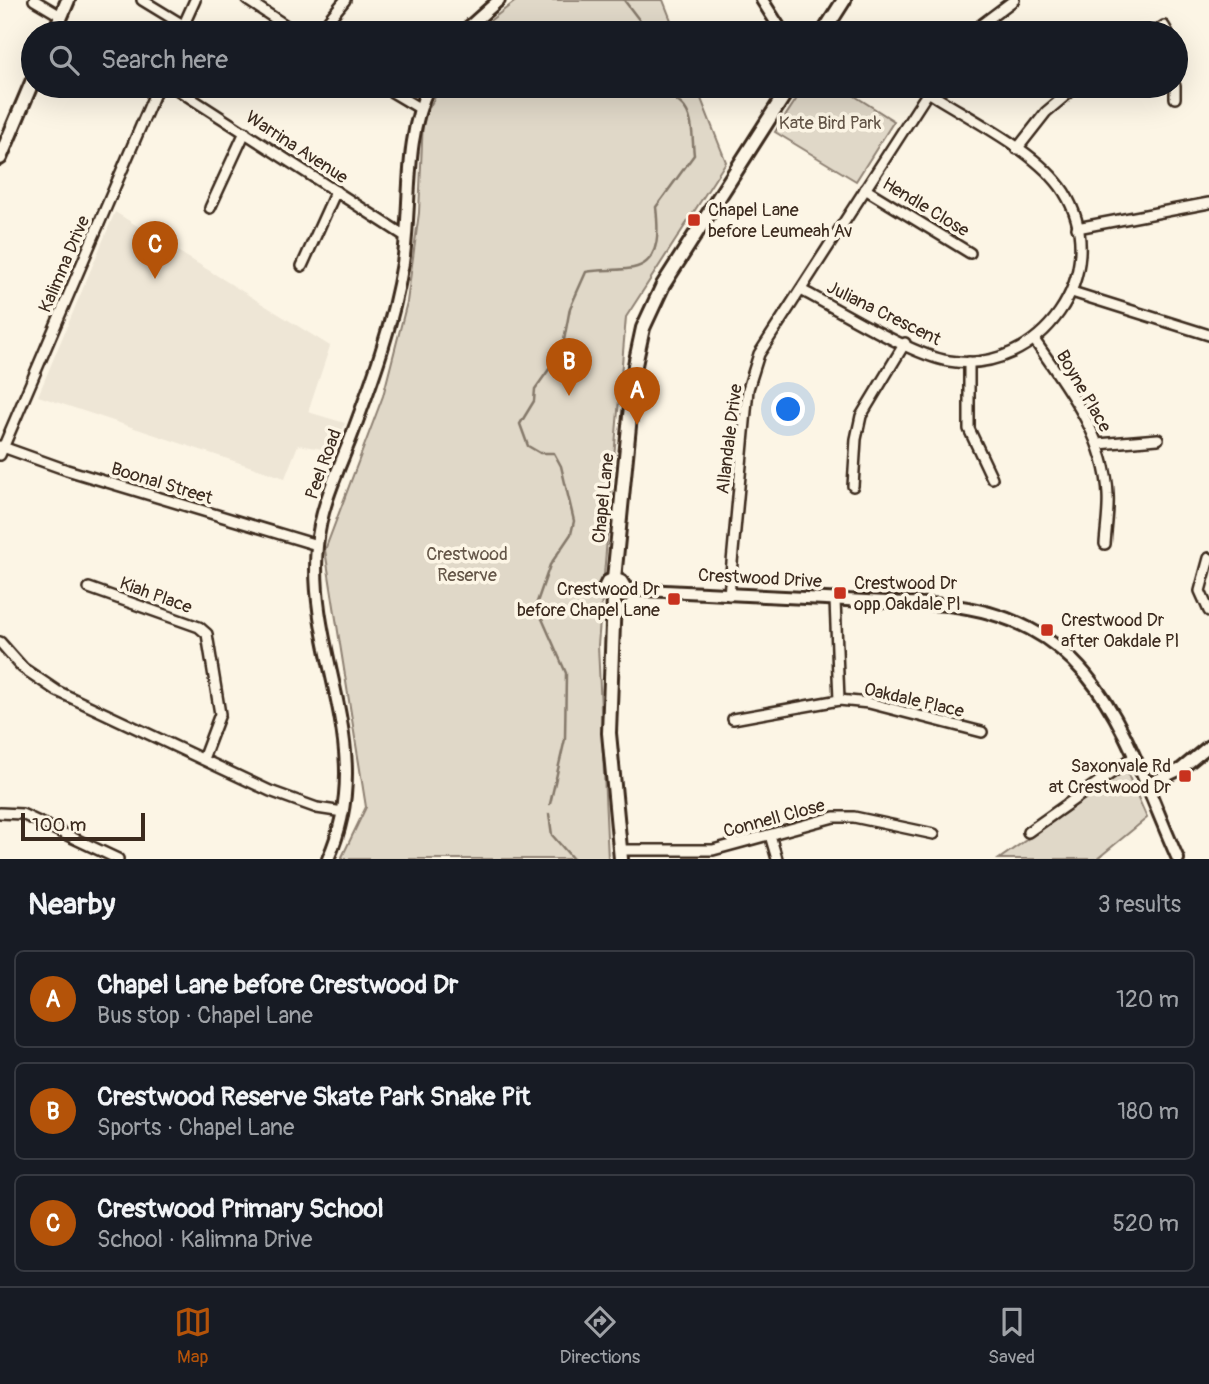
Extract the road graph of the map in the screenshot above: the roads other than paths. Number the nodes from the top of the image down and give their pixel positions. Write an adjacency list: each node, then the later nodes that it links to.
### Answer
1 (34, 0): 11 (street)
2 (68, 0): 11 (main road)
3 (142, 0): 13 (street)
4 (195, 0): 14 (street)
5 (247, 0): 15 (street)
6 (345, 0): 16 (street)
7 (499, 0): 17 (street)
8 (762, 0): 18 (street)
9 (844, 0): 19 (main road)
10 (1014, 0): 20 (street)
11 (61, 16): 12 (main road)
12 (59, 21)
13 (170, 21)
14 (185, 21)
15 (279, 21)
16 (328, 21)
17 (475, 21)
18 (775, 21)
19 (831, 21)
20 (986, 21)
21 (25, 98): 33 (main road)
22 (153, 98): 50 (street, Kalimna Drive)
23 (191, 98): 31 (street, Warrina Avenue)
24 (402, 98): 30 (street)
25 (424, 98): 30 (street, Peel Road)
26 (782, 98): 57 (main road, Chapel Lane)
27 (924, 98): 34 (street, Allandale Drive)
28 (943, 98): 32 (street, Juliana Crescent)
29 (1063, 98): 32 (street)
30 (419, 108): 39 (street, Peel Road)
31 (245, 132): 35 (street, Warrina Avenue); 37 (street)
32 (1017, 149): 38 (street, Juliana Crescent)
33 (0, 158)
34 (865, 189): 40 (street, Hendle Close); 42 (street, Allandale Drive)
35 (336, 191): 39 (street, Warrina Avenue); 41 (street)
36 (1209, 203): 38 (street)
37 (211, 208)
38 (1077, 228): 43 (street, Juliana Crescent)
39 (405, 236): 54 (street, Peel Road)
40 (970, 253)
41 (302, 266)
42 (801, 290): 46 (street, Juliana Crescent); 58 (street, Allandale Drive)
43 (1072, 292): 44 (street); 45 (street, Juliana Crescent)
44 (1209, 335)
45 (1035, 341): 47 (street, Juliana Crescent); 49 (street, Boyne Place)
46 (905, 343): 47 (street, Juliana Crescent); 52 (street)
47 (969, 362): 51 (street)
48 (1158, 439): 49 (street)
49 (1098, 444): 53 (street, Boyne Place)
50 (1, 449): 54 (street, Boonal Street)
51 (992, 478)
52 (853, 486)
53 (1105, 544)
54 (317, 545): 69 (street, Peel Road)
55 (1209, 558): 60 (street)
56 (89, 588): 67 (street, Kiah Place)
57 (617, 588): 58 (street, Crestwood Drive); 74 (main road, Chapel Lane)
58 (729, 595): 59 (street, Crestwood Drive)
59 (835, 600): 62 (street, Oakdale Place); 66 (street, Crestwood Drive)
60 (1209, 611)
61 (0, 642): 67 (street)
62 (839, 700): 63 (street, Oakdale Place); 64 (street, Oakdale Place)
63 (733, 719)
64 (982, 732)
65 (1209, 747): 68 (street)
66 (1134, 757): 68 (street, Crestwood Drive); 71 (street)
67 (203, 759): 69 (street)
68 (1146, 785): 78 (street, Crestwood Drive)
69 (343, 812): 76 (street, Peel Road)
70 (0, 813): 75 (street)
71 (1028, 832)
72 (934, 834): 73 (street, Connell Close)
73 (770, 835): 74 (street, Connell Close); 77 (street)
74 (621, 855)
75 (118, 859)
76 (328, 859)
77 (777, 859)
78 (1178, 859)

